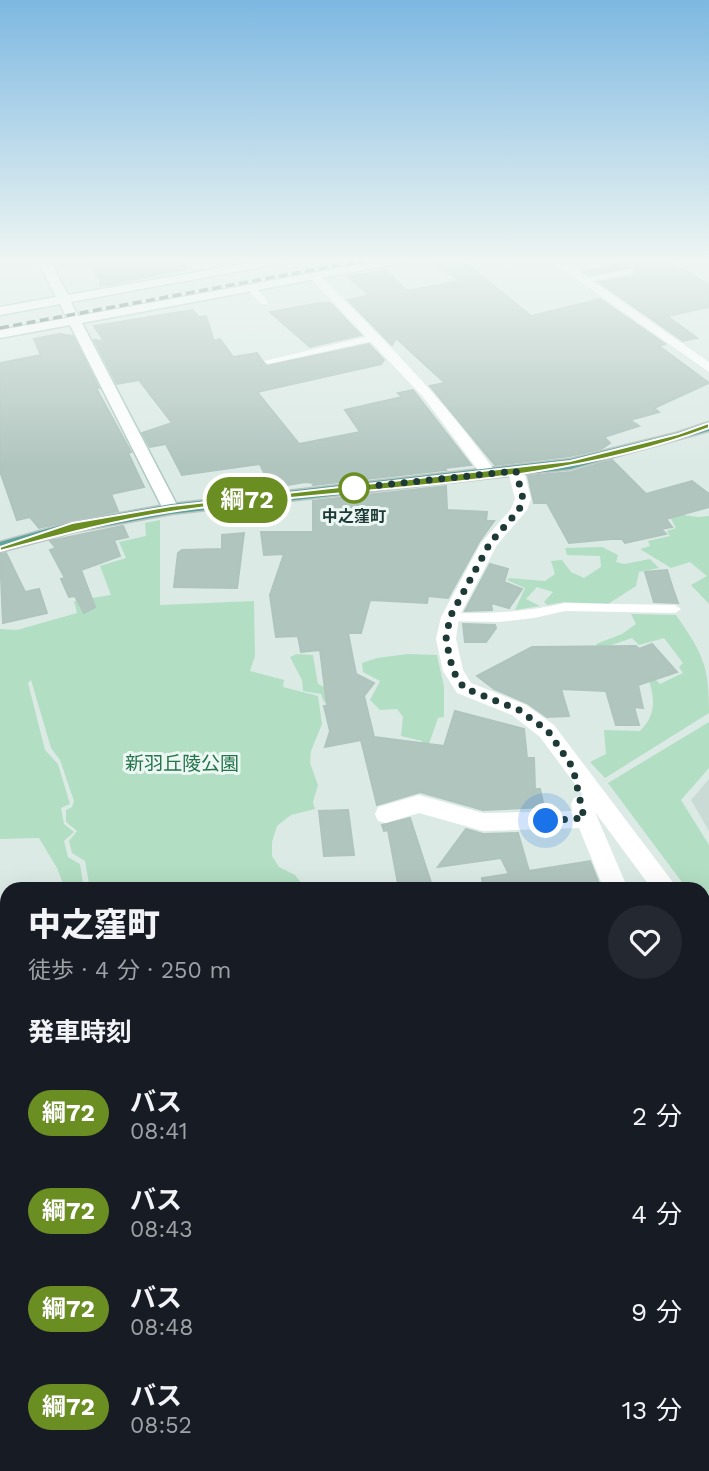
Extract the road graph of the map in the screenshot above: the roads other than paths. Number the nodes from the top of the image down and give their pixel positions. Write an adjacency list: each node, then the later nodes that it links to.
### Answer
1 (34, 328): 5 (street)
2 (78, 328): 12 (street)
3 (363, 328): 6 (street)
4 (652, 328): 8 (street)
5 (0, 334)
6 (373, 338): 7 (lane); 11 (street)
7 (268, 361)
8 (709, 368)
9 (709, 426): 10 (main road)
10 (516, 471): 11 (main road); 15 (street)
11 (489, 474): 12 (main road)
12 (171, 509): 13 (main road)
13 (0, 547)
14 (675, 609): 15 (lane)
15 (450, 617): 16 (street)
16 (573, 768): 18 (street); 20 (street)
17 (386, 814): 18 (street)
18 (584, 818): 19 (street)
19 (614, 882)
20 (661, 882)

